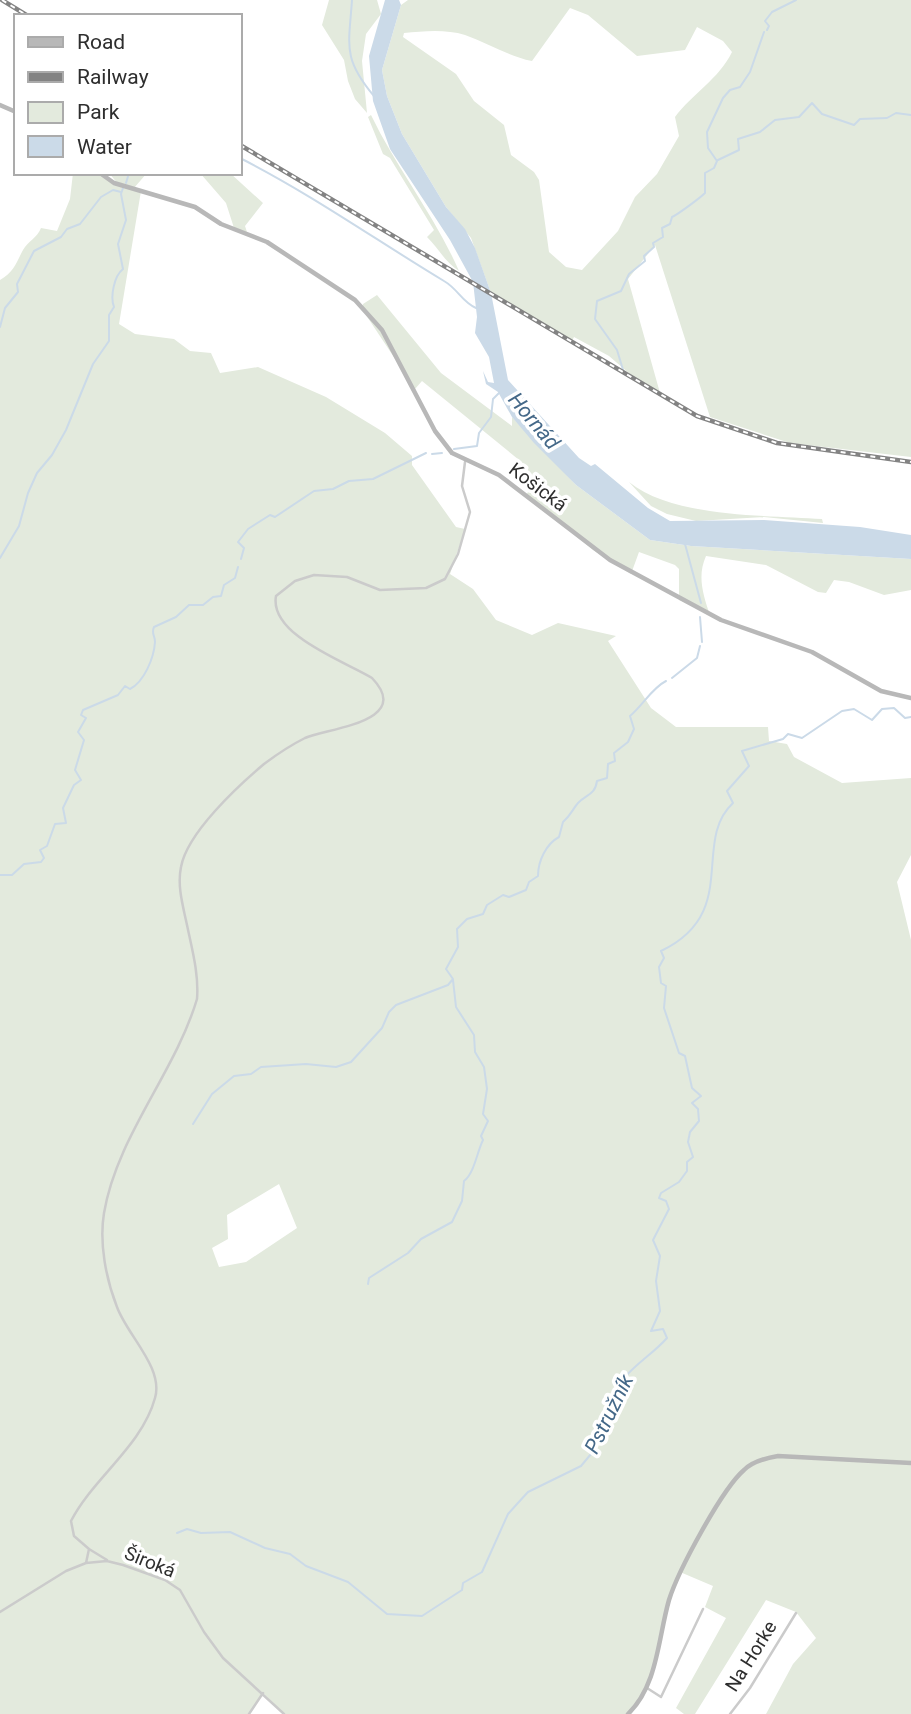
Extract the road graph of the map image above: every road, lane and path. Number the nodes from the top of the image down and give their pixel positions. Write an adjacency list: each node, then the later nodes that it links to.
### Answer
1 (104, 175): 2 (street, Košická)
2 (466, 462): 3 (street, Košická); 5 (street)
3 (911, 698)
4 (911, 1463): 11 (street)
5 (89, 1549): 6 (street); 7 (street)
6 (109, 1561): 7 (street, Široká); 12 (street, Široká)
7 (86, 1563): 9 (street, Široká)
8 (704, 1609): 11 (street)
9 (0, 1612)
10 (796, 1614): 16 (street, Na Horke)
11 (647, 1688): 15 (street)
12 (263, 1692): 13 (street); 14 (street, Široká)
13 (249, 1714)
14 (284, 1714)
15 (628, 1714)
16 (730, 1714)

